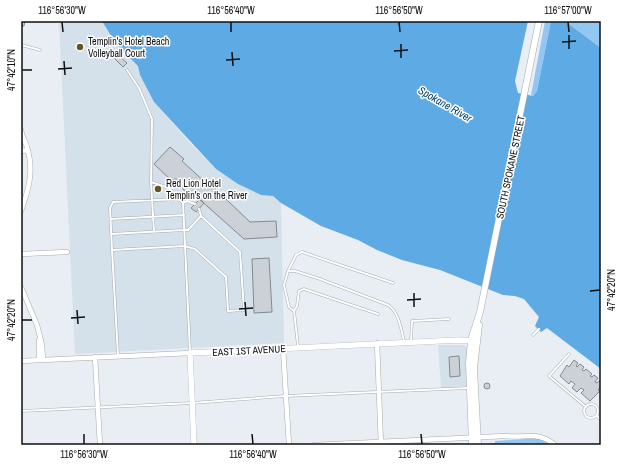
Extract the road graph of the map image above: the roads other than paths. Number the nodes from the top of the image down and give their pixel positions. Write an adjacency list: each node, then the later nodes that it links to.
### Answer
1 (540, 21): 34 (main road, SOUTH SPOKANE STREET)
2 (21, 45): 3 (lane)
3 (40, 50)
4 (127, 70): 8 (lane)
5 (21, 130): 6 (street)
6 (28, 150): 7 (street); 14 (street)
7 (21, 151)
8 (151, 182): 9 (lane); 10 (lane)
9 (180, 199): 10 (lane); 11 (lane)
10 (152, 200): 16 (lane); 18 (lane)
11 (183, 203): 12 (lane); 15 (lane)
12 (195, 204)
13 (199, 209): 17 (lane)
14 (21, 211)
15 (184, 215): 16 (lane); 19 (lane)
16 (153, 216): 18 (lane); 20 (lane)
17 (201, 216): 19 (lane); 22 (lane)
18 (110, 219): 21 (lane)
19 (184, 230): 20 (lane); 22 (lane)
20 (154, 232): 21 (lane)
21 (111, 234): 23 (lane)
22 (185, 246): 23 (lane); 40 (lane)
23 (112, 250): 42 (lane)
24 (67, 252): 25 (street)
25 (21, 254)
26 (288, 271): 27 (lane); 29 (lane); 35 (lane)
27 (393, 283)
28 (21, 287): 44 (street)
29 (294, 311): 30 (lane); 38 (lane)
30 (378, 314)
31 (449, 319): 36 (lane)
32 (538, 330): 33 (lane)
33 (533, 336)
34 (474, 340): 36 (street, EAST 1ST AVENUE); 46 (main road); 55 (main road)
35 (404, 342): 36 (street, EAST 1ST AVENUE); 37 (street, EAST 1ST AVENUE)
36 (412, 342)
37 (377, 343): 38 (street, EAST 1ST AVENUE); 47 (street)
38 (298, 347): 39 (street, EAST 1ST AVENUE)
39 (283, 348): 40 (street, EAST 1ST AVENUE); 48 (street)
40 (190, 353): 42 (street, EAST 1ST AVENUE); 49 (street)
41 (569, 354): 51 (lane)
42 (118, 356): 43 (street, EAST 1ST AVENUE)
43 (95, 358): 44 (street, EAST 1ST AVENUE); 50 (street)
44 (41, 360): 45 (street, EAST 1ST AVENUE)
45 (21, 361)
46 (469, 388): 47 (lane); 55 (main road)
47 (379, 392): 48 (lane); 56 (street)
48 (285, 396): 49 (lane); 59 (street)
49 (192, 403): 50 (lane); 58 (street)
50 (98, 406): 52 (lane); 57 (street)
51 (586, 407): 53 (lane); 53 (lane)
52 (21, 410)
53 (597, 416): 54 (lane)
54 (601, 420)
55 (475, 437): 56 (street); 61 (main road); 62 (main road); 63 (street)
56 (381, 443): 60 (street)
57 (100, 445)
58 (194, 445)
59 (289, 445)
60 (314, 445)
61 (472, 445)
62 (478, 445)
63 (555, 445)

